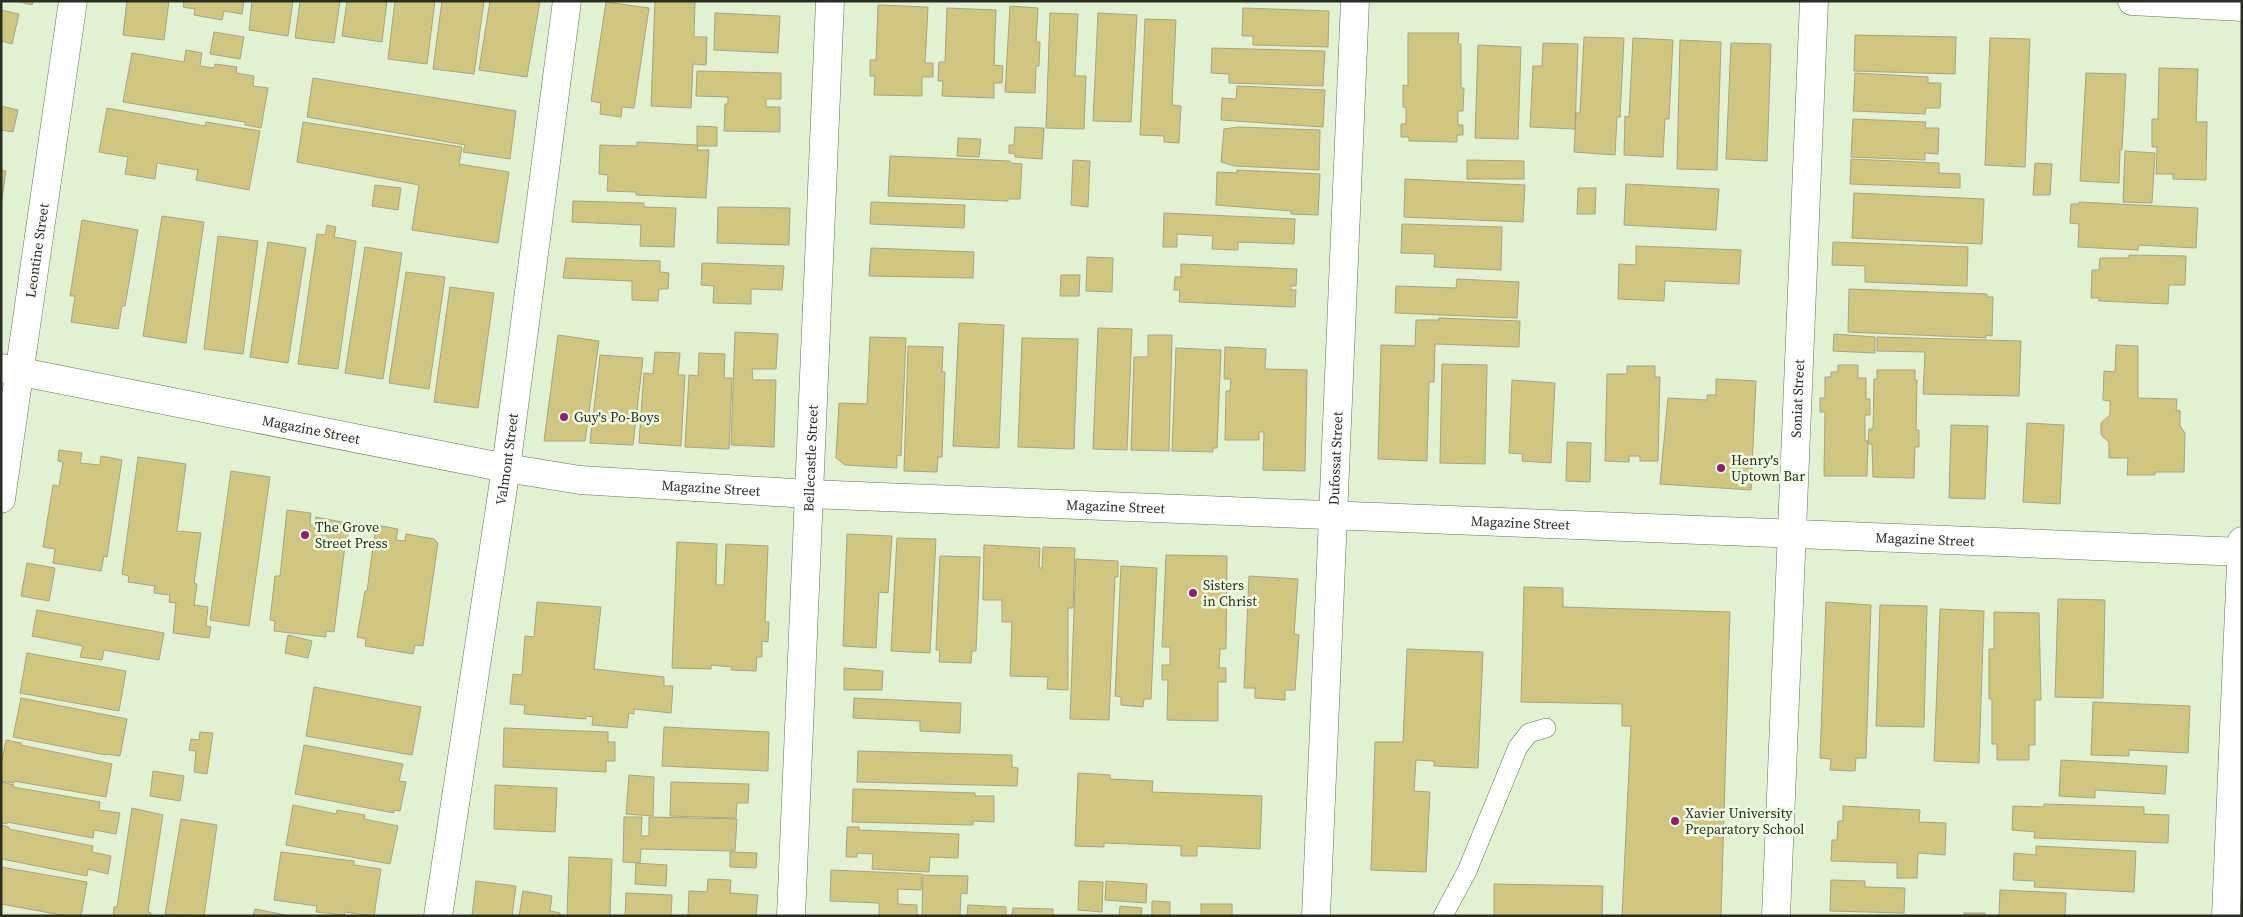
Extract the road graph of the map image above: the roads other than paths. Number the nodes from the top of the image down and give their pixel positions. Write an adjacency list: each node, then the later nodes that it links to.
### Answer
1 (73, 1): 8 (street, Leontine Street)
2 (567, 1): 9 (street, Valmont Street)
3 (830, 1): 10 (street, Bellecastle Street)
4 (1355, 1): 12 (street, Dufossat Street)
5 (1814, 1): 13 (street, Soniat Street)
6 (2132, 1): 7 (street)
7 (2242, 7)
8 (10, 369): 9 (street, Magazine Street); 11 (street, Leontine Street)
9 (506, 468): 10 (street, Magazine Street); 17 (street, Valmont Street)
10 (809, 494): 12 (street, Magazine Street); 18 (street, Bellecastle Street)
11 (1, 499)
12 (1333, 516): 13 (street, Magazine Street); 19 (street, Dufossat Street)
13 (1792, 534): 15 (street, Magazine Street); 21 (street, Soniat Street)
14 (2242, 541): 15 (street)
15 (2242, 552): 22 (street)
16 (1546, 728): 20 (lane)
17 (438, 916)
18 (790, 916)
19 (1316, 916)
20 (1443, 916)
21 (1776, 916)
22 (2226, 916)

